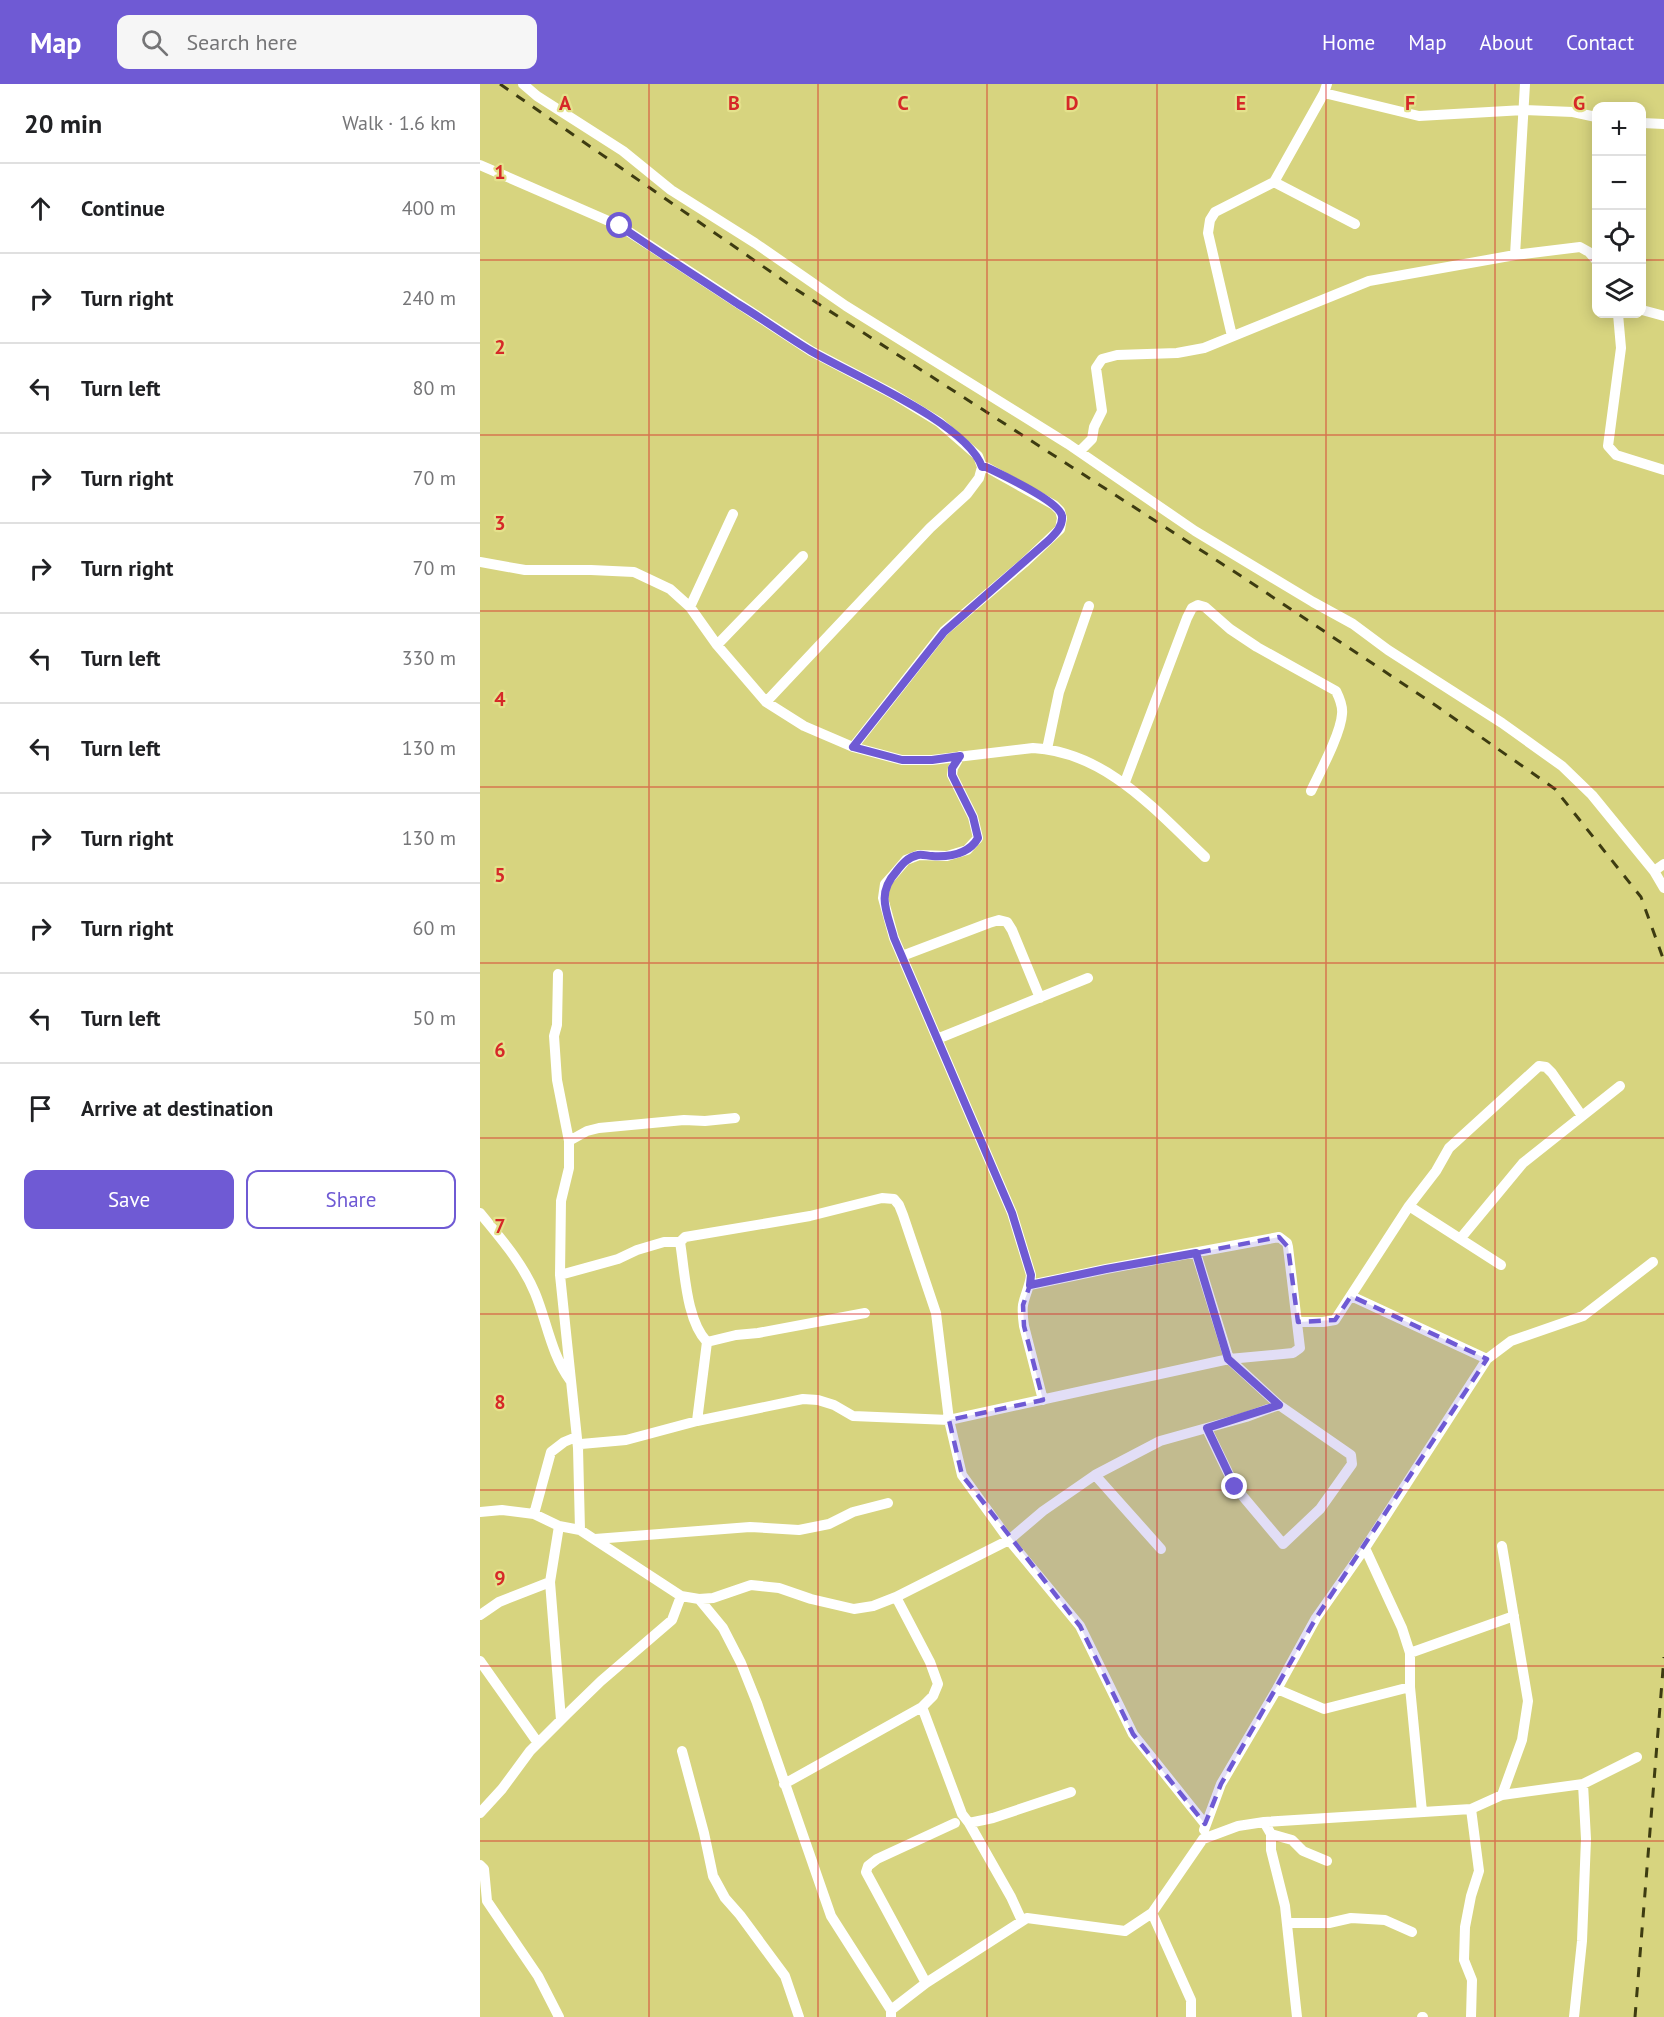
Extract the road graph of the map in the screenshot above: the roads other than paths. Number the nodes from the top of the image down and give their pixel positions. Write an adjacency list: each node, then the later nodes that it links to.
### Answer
1 (523, 84): 17 (street)
2 (1525, 84): 4 (street)
3 (1325, 89): 4 (street); 9 (street)
4 (1524, 110): 5 (street); 11 (street)
5 (1592, 116)
6 (1646, 123): 7 (street)
7 (1664, 124)
8 (480, 165): 18 (street)
9 (1274, 182): 10 (street); 16 (street)
10 (1355, 224)
11 (1515, 255): 12 (street); 16 (street)
12 (1592, 255)
13 (1646, 311): 14 (street)
14 (1664, 316)
15 (1618, 318): 19 (street)
16 (1232, 336): 17 (street)
17 (1080, 451): 34 (street)
18 (982, 467): 26 (street); 27 (street)
19 (1664, 470)
20 (733, 514): 24 (street)
21 (803, 556): 25 (street)
22 (481, 565): 24 (street)
23 (1089, 606): 28 (street)
24 (690, 607): 25 (street)
25 (717, 645): 26 (street)
26 (766, 702): 27 (street)
27 (853, 747): 29 (street)
28 (1047, 748): 29 (street); 30 (street)
29 (960, 756): 36 (street)
30 (1125, 782): 31 (street); 32 (street)
31 (1311, 791)
32 (1205, 857)
33 (1664, 864): 34 (street)
34 (1654, 871): 35 (street)
35 (1664, 888)
36 (902, 957): 39 (street); 40 (street)
37 (558, 974): 44 (street)
38 (1088, 978): 39 (street)
39 (1040, 998): 40 (street)
40 (937, 1039): 53 (street)
41 (1620, 1086): 42 (street)
42 (1582, 1116): 45 (street); 47 (street)
43 (735, 1118): 44 (street)
44 (569, 1141): 52 (street)
45 (1409, 1206): 47 (street); 54 (street)
46 (480, 1213): 60 (street)
47 (1460, 1239): 51 (street)
48 (680, 1242): 52 (street); 57 (street); 63 (street)
49 (1196, 1253): 53 (street); 56 (street); 58 (street)
50 (1653, 1262): 59 (street)
51 (1501, 1265)
52 (560, 1275): 60 (street)
53 (1030, 1285): 61 (street)
54 (1351, 1296): 56 (street); 59 (street)
55 (865, 1313): 57 (street)
56 (1298, 1322): 58 (street)
57 (707, 1342): 64 (street)
58 (1228, 1359): 61 (street); 62 (street)
59 (1488, 1359): 76 (street)
60 (571, 1381): 66 (street)
61 (1043, 1400): 63 (street)
62 (1279, 1405): 65 (street); 65 (street)
63 (949, 1420): 64 (street); 74 (street)
64 (697, 1421): 66 (street)
65 (1207, 1428): 67 (street)
66 (577, 1443): 70 (street); 72 (street)
67 (1095, 1475): 74 (street); 77 (street)
68 (888, 1503): 73 (street)
69 (480, 1512): 70 (street)
70 (534, 1514): 71 (street)
71 (559, 1526): 72 (street); 78 (street)
72 (580, 1530): 73 (street)
73 (595, 1539): 79 (street)
74 (1009, 1540): 80 (street); 103 (street)
75 (1502, 1546): 83 (street)
76 (1365, 1548): 84 (street); 87 (street)
77 (1161, 1550)
78 (549, 1582): 82 (street); 89 (street)
79 (681, 1596): 81 (street); 89 (street)
80 (896, 1597): 81 (street); 88 (street)
81 (699, 1599): 93 (street)
82 (480, 1615)
83 (1514, 1616): 84 (street); 96 (street)
84 (1410, 1653): 86 (street)
85 (480, 1661): 90 (street)
86 (1410, 1687): 87 (street); 98 (street)
87 (1277, 1689): 103 (street)
88 (922, 1707): 93 (street); 102 (street)
89 (561, 1720): 90 (street)
90 (538, 1743): 99 (street)
91 (682, 1751): 115 (street)
92 (1637, 1757): 94 (street)
93 (784, 1784): 113 (street)
94 (1583, 1784): 96 (street); 119 (street)
95 (1071, 1792): 102 (street)
96 (1502, 1795): 97 (street)
97 (1471, 1809): 98 (street); 118 (street)
98 (1422, 1812): 100 (street)
99 (480, 1813)
100 (1264, 1822): 104 (street); 105 (street)
101 (955, 1823): 112 (street)
102 (969, 1823): 109 (street)
103 (1205, 1824): 105 (street)
104 (1271, 1834): 106 (street); 110 (street)
105 (1203, 1839): 108 (street)
106 (1327, 1862)
107 (480, 1865): 114 (street)
108 (1152, 1914): 109 (street); 116 (street)
109 (1022, 1921): 112 (street)
110 (1287, 1923): 111 (street); 117 (street)
111 (1412, 1932)
112 (926, 1983): 113 (street)
113 (891, 2014)
114 (559, 2017)
115 (800, 2017)
116 (1191, 2017)
117 (1297, 2017)
118 (1471, 2017)
119 (1574, 2017)

